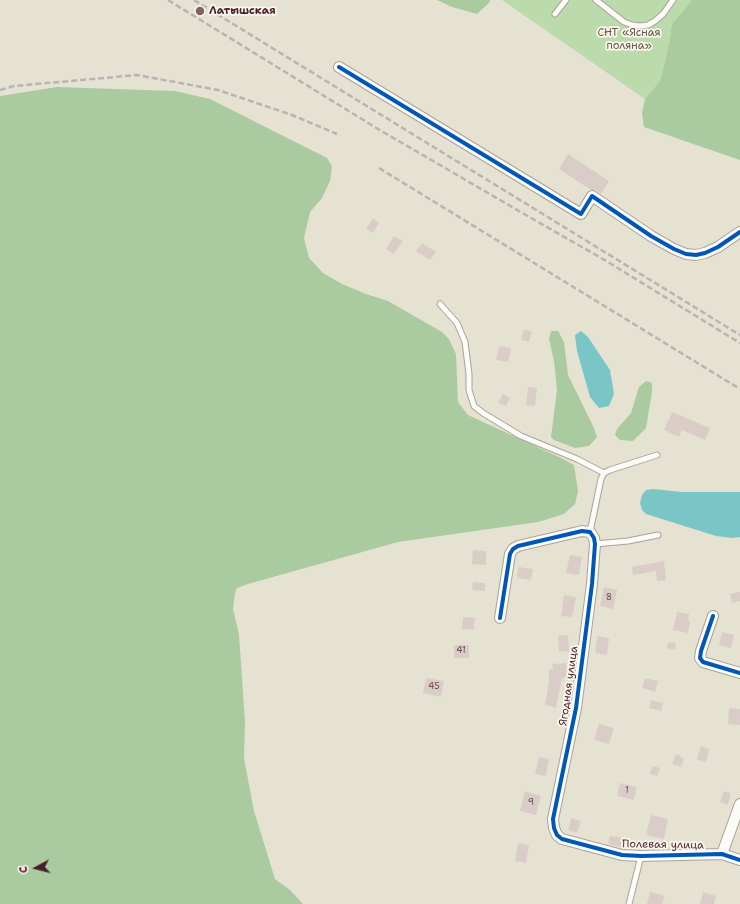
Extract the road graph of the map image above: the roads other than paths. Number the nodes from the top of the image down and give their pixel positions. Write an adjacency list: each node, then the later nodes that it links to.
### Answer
1 (566, 0): 4 (lane)
2 (596, 0): 3 (lane)
3 (673, 0)
4 (555, 14)
5 (339, 67): 6 (street)
6 (740, 232)
7 (440, 304): 9 (lane)
8 (657, 455): 9 (lane)
9 (604, 473): 10 (lane)
10 (590, 532): 12 (street, Ягодная улица); 14 (street)
11 (658, 535): 12 (lane)
12 (595, 544): 17 (street, Ягодная улица)
13 (713, 616): 15 (street)
14 (500, 618)
15 (740, 673)
16 (740, 804): 18 (street)
17 (562, 839): 19 (street, Полевая улица)
18 (722, 854): 19 (street, Полевая улица); 20 (street, Полевая улица)
19 (642, 856): 21 (lane)
20 (740, 860)
21 (629, 904)

